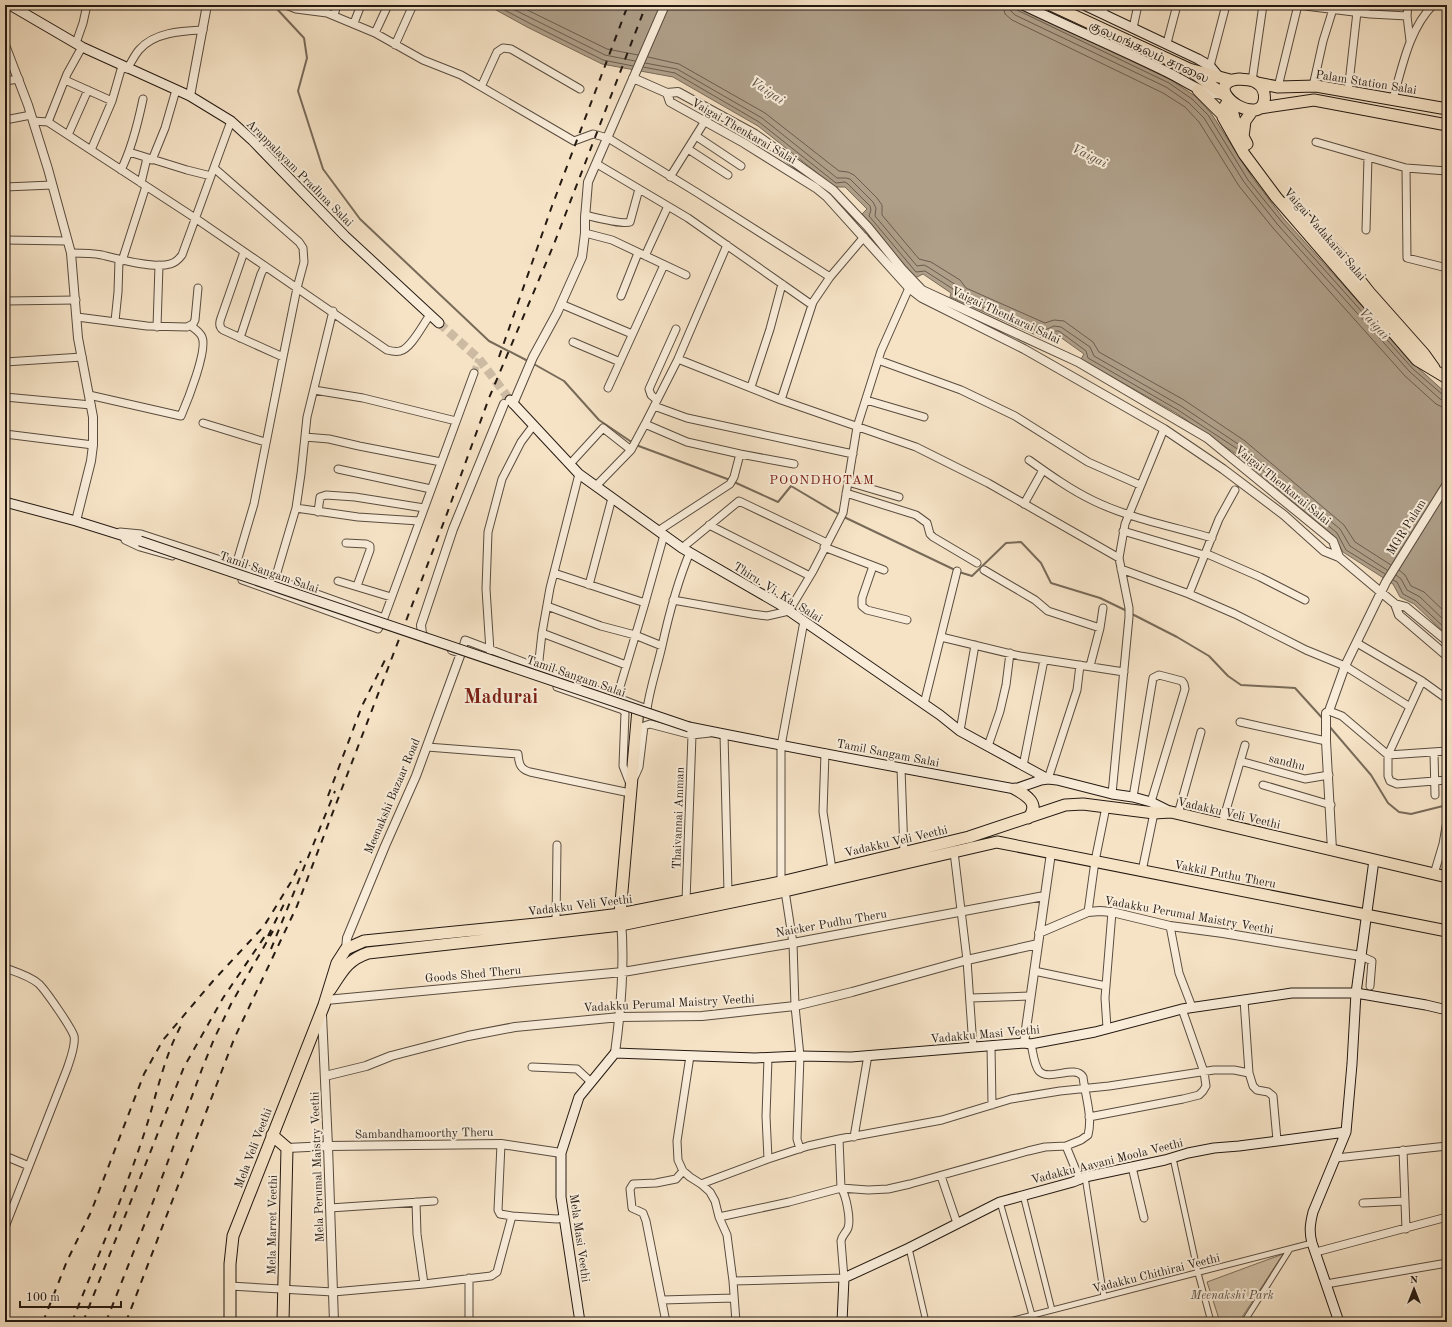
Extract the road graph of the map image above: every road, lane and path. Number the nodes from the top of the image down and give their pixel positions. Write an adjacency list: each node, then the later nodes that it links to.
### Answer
1 (10, 5): 35 (main road, Arappalayam Pradhna Salai)
2 (87, 5): 35 (street)
3 (207, 5): 30 (street)
4 (286, 5): 21 (street)
5 (337, 5): 26 (street)
6 (361, 5): 28 (street)
7 (388, 5): 31 (street)
8 (413, 5): 36 (street)
9 (665, 5): 40 (street)
10 (1023, 5): 52 (main road, குலமங்கலம் சாலை)
11 (1051, 5): 39 (main road)
12 (1084, 5): 22 (main road, குலமங்கலம் சாலை)
13 (1138, 5): 29 (street)
14 (1177, 5): 33 (street)
15 (1226, 5): 37 (street)
16 (1263, 5): 45 (street)
17 (1298, 5): 23 (street); 48 (street)
18 (1366, 5): 25 (street)
19 (1408, 5): 27 (street)
20 (1433, 5): 32 (street)
21 (307, 7): 26 (street)
22 (1104, 9): 29 (main road, குலமங்கலம் சாலை)
23 (1334, 9): 24 (street); 46 (street)
24 (1357, 12): 25 (street); 54 (street)
25 (1365, 13): 27 (street)
26 (334, 15): 28 (street)
27 (1407, 16): 32 (street)
28 (354, 24): 31 (street)
29 (1133, 28): 33 (main road, குலமங்கலம் சாலை)
30 (203, 30): 38 (street); 55 (street)
31 (375, 33): 36 (street)
32 (1410, 41): 58 (street)
33 (1167, 43): 37 (main road, குலமங்கலம் சாலை)
34 (5, 45): 41 (street)
35 (79, 45): 38 (main road, Arappalayam Pradhna Salai); 43 (street)
36 (395, 45): 47 (street)
37 (1210, 66): 42 (main road, குலமங்கலம் சாலை)
38 (125, 68): 51 (main road, Arappalayam Pradhna Salai); 59 (street)
39 (1189, 69): 42 (main road); 57 (main road)
40 (634, 76): 53 (street, Vaigai Thenkarai Salai); 72 (street)
41 (18, 79): 44 (street); 63 (street)
42 (1225, 79): 45 (main road, Palam Station Salai); 57 (main road)
43 (65, 80): 50 (street); 67 (street)
44 (5, 81)
45 (1255, 82): 48 (main road, Palam Station Salai); 60 (main road)
46 (1313, 86): 48 (main road, Palam Station Salai); 54 (main road, Palam Station Salai)
47 (481, 87): 49 (street); 72 (street)
48 (1278, 87)
49 (580, 88)
50 (88, 90): 59 (street); 69 (street)
51 (176, 90): 55 (main road, Arappalayam Pradhna Salai); 78 (street)
52 (1198, 90): 57 (main road, குலமங்கலம் சாலை); 62 (main road, Vaigai Vadakarai Salai)
53 (667, 92): 66 (street, Vaigai Thenkarai Salai); 197 (street, Vaigai Thenkarai Salai)
54 (1348, 92): 58 (main road, Palam Station Salai)
55 (190, 96): 65 (main road, Arappalayam Pradhna Salai)
56 (143, 99): 76 (street)
57 (1228, 99): 60 (main road); 62 (main road); 71 (main road, Vaigai Vadakarai Salai)
58 (1393, 99): 61 (main road, Palam Station Salai)
59 (112, 100): 75 (street)
60 (1256, 109): 68 (main road); 71 (main road)
61 (1447, 109)
62 (1223, 115): 139 (main road, Vaigai Vadakarai Salai)
63 (32, 118): 64 (street); 67 (street); 89 (street)
64 (5, 120)
65 (231, 121): 81 (street); 122 (main road, Arappalayam Pradhna Salai)
66 (705, 121): 70 (street); 97 (street, Vaigai Thenkarai Salai)
67 (48, 122): 69 (street)
68 (1447, 125)
69 (68, 135): 75 (street)
70 (696, 136): 74 (street); 80 (street)
71 (1243, 137): 139 (main road, Vaigai Vadakarai Salai)
72 (608, 138): 79 (street); 87 (street)
73 (1316, 142): 77 (street)
74 (688, 149): 85 (street); 87 (street)
75 (91, 150): 83 (street)
76 (129, 152): 78 (street); 83 (street)
77 (1368, 157): 82 (street); 95 (street)
78 (150, 159): 86 (street); 88 (street)
79 (597, 164): 91 (street); 93 (street)
80 (741, 166)
81 (214, 168): 86 (street); 114 (street)
82 (1406, 168): 84 (street); 109 (street)
83 (121, 170): 88 (street)
84 (1447, 171)
85 (728, 175)
86 (211, 176): 94 (street)
87 (670, 177): 111 (street)
88 (143, 184): 94 (street); 105 (street)
89 (52, 185): 90 (street); 99 (street)
90 (5, 187)
91 (639, 189): 92 (street); 93 (street)
92 (668, 206): 100 (street); 104 (street)
93 (585, 215): 96 (street)
94 (195, 218): 101 (street); 106 (street)
95 (1366, 230)
96 (585, 233): 103 (street); 119 (street)
97 (864, 237): 111 (street); 115 (street, Vaigai Thenkarai Salai)
98 (5, 240): 99 (street)
99 (67, 241): 102 (street)
100 (727, 245): 112 (street); 134 (street)
101 (244, 252): 108 (street); 130 (street)
102 (71, 253): 105 (street); 117 (street)
103 (638, 253): 104 (street); 116 (street)
104 (646, 256): 107 (street)
105 (121, 260): 106 (street); 124 (street)
106 (159, 265): 127 (street)
107 (664, 265): 110 (street); 129 (street)
108 (266, 266): 114 (street); 130 (street)
109 (1447, 268)
110 (686, 275)
111 (830, 277): 120 (street)
112 (782, 284): 120 (street); 140 (street)
113 (198, 288): 126 (street)
114 (297, 288): 121 (street); 132 (street)
115 (909, 288): 135 (street); 156 (street, Vaigai Thenkarai Salai)
116 (621, 296)
117 (76, 300): 118 (street); 123 (street)
118 (5, 301)
119 (561, 304): 129 (street); 147 (street)
120 (812, 305): 145 (street)
121 (332, 311): 122 (street); 142 (street)
122 (430, 315): 125 (main road, Arappalayam Pradhna Salai)
123 (77, 317): 124 (street); 133 (street)
124 (115, 321): 127 (street)
125 (439, 323)
126 (191, 326): 127 (street); 143 (street)
127 (157, 327)
128 (676, 329): 148 (street)
129 (632, 334): 137 (street)
130 (240, 338): 132 (street)
131 (573, 342): 137 (street)
132 (283, 357): 159 (street)
133 (82, 358): 136 (street); 143 (street)
134 (678, 359): 140 (street); 148 (street)
135 (878, 360): 146 (street); 173 (street)
136 (5, 362)
137 (620, 362): 141 (street)
138 (474, 373): 151 (street)
139 (1442, 374)
140 (751, 387): 145 (street)
141 (608, 388)
142 (314, 390): 151 (street); 158 (street)
143 (89, 395): 149 (street)
144 (5, 397): 149 (street)
145 (781, 400): 155 (street)
146 (866, 400): 150 (street); 155 (street)
147 (509, 402): 154 (main road, Thiru. Vi. Ka. Salai); 234 (street)
148 (656, 403): 153 (street); 163 (street)
149 (91, 406): 160 (street)
150 (924, 417)
151 (456, 421): 165 (street)
152 (203, 423): 159 (street)
153 (645, 424): 161 (street); 162 (street)
154 (533, 426): 166 (main road, Thiru. Vi. Ka. Salai); 233 (street)
155 (857, 427): 163 (street); 181 (street)
156 (1164, 429): 173 (street); 197 (street, Vaigai Thenkarai Salai)
157 (5, 434): 160 (street)
158 (305, 436): 165 (street); 182 (street)
159 (265, 442): 200 (street)
160 (93, 445): 186 (street)
161 (631, 450): 166 (street); 174 (street)
162 (740, 454): 167 (street); 191 (street)
163 (853, 454): 171 (street)
164 (1029, 460): 169 (street)
165 (441, 462): 175 (street)
166 (570, 464): 170 (main road, Thiru. Vi. Ka. Salai)
167 (794, 464)
168 (338, 469): 175 (street)
169 (1043, 470): 181 (street); 185 (street)
170 (579, 474): 174 (main road, Thiru. Vi. Ka. Salai); 206 (street)
171 (848, 482): 177 (street); 178 (street)
172 (1447, 484): 212 (street, MGR Palam)
173 (1140, 485): 185 (street)
174 (596, 486): 179 (main road, Thiru. Vi. Ka. Salai)
175 (431, 489): 183 (street)
176 (1235, 490): 192 (street)
177 (846, 493): 194 (street); 199 (street)
178 (899, 497)
179 (612, 498): 191 (main road, Thiru. Vi. Ka. Salai); 210 (street)
180 (5, 502): 186 (main road, Tamil Sangam Salai)
181 (1024, 504): 198 (street)
182 (296, 508): 184 (street); 208 (street)
183 (424, 508): 184 (street); 187 (street)
184 (318, 512): 187 (street)
185 (1129, 514): 190 (street); 192 (street)
186 (76, 521): 189 (main road, Tamil Sangam Salai)
187 (419, 521): 214 (street)
188 (709, 525): 194 (street); 195 (street); 207 (street)
189 (105, 530): 200 (street); 222 (street); 249 (main road, Tamil Sangam Salai, bridge)
190 (1123, 531): 196 (street); 198 (street)
191 (661, 533): 195 (main road, Thiru. Vi. Ka. Salai); 217 (street)
192 (1212, 538): 196 (street)
193 (346, 542): 211 (street)
194 (825, 545): 201 (street); 207 (street)
195 (686, 550): 215 (street); 221 (main road, Thiru. Vi. Ka. Salai)
196 (1205, 554): 213 (street); 216 (street)
197 (1339, 557): 212 (street, Vaigai Thenkarai Salai)
198 (1119, 558): 202 (street)
199 (977, 563)
200 (236, 565): 208 (street)
201 (873, 566): 203 (street); 223 (street)
202 (1120, 569): 213 (street); 243 (street)
203 (884, 570)
204 (984, 570): 225 (street)
205 (957, 571): 228 (street)
206 (554, 573): 210 (street); 219 (street)
207 (810, 576): 221 (street)
208 (275, 578): 222 (street)
209 (338, 581): 211 (street)
210 (589, 585): 217 (street)
211 (357, 586): 214 (street)
212 (1381, 592): 218 (street, Vaigai Thenkarai Salai); 230 (street, MGR Palam)
213 (1189, 594): 241 (street)
214 (391, 597): 222 (street)
215 (673, 600): 221 (street); 232 (street)
216 (1305, 600)
217 (645, 603): 227 (street)
218 (1395, 604): 229 (street, Vaigai Thenkarai Salai); 236 (street, Vaigai Thenkarai Salai)
219 (547, 606): 226 (street); 227 (street)
220 (1103, 608): 225 (street)
221 (789, 611): 224 (main road, Thiru. Vi. Ka. Salai)
222 (384, 618)
223 (907, 620)
224 (804, 622): 247 (main road, Thiru. Vi. Ka. Salai); 258 (street)
225 (1100, 628): 240 (street)
226 (542, 633): 238 (street); 242 (street)
227 (635, 635): 232 (street); 238 (street)
228 (941, 637): 231 (street); 247 (street)
229 (1447, 642)
230 (1357, 643): 241 (street, MGR Palam); 244 (street)
231 (975, 645): 235 (street); 253 (street)
232 (662, 646): 249 (street)
233 (490, 650): 234 (street); 242 (street)
234 (461, 653): 260 (street, Meenakshi Bazaar Road); 274 (street)
235 (1010, 654): 237 (street); 259 (street)
236 (1447, 656)
237 (1044, 660): 239 (street); 266 (street)
238 (626, 665): 245 (street)
239 (1080, 665): 240 (street); 269 (street)
240 (1090, 666): 243 (street)
241 (1345, 666): 248 (street); 250 (street, MGR Palam)
242 (538, 669): 245 (street)
243 (1124, 672): 275 (street)
244 (1422, 682): 246 (street); 248 (street)
245 (617, 697): 249 (street)
246 (1447, 699)
247 (924, 704): 253 (main road, Thiru. Vi. Ka. Salai)
248 (1410, 707): 264 (street)
249 (643, 709): 252 (main road, Tamil Sangam Salai, bridge); 274 (main road)
250 (1328, 712): 256 (street, MGR Palam); 264 (street)
251 (1240, 722): 256 (street)
252 (690, 731): 255 (main road, Tamil Sangam Salai); 274 (street); 302 (street, Thaivannai Amman)
253 (960, 731): 259 (main road, Thiru. Vi. Ka. Salai)
254 (1201, 732): 282 (street)
255 (724, 734): 258 (main road, Tamil Sangam Salai); 300 (street)
256 (1326, 741): 268 (street, MGR Palam)
257 (1245, 745): 265 (street)
258 (781, 746): 263 (main road, Tamil Sangam Salai); 299 (street)
259 (988, 746): 266 (main road, Thiru. Vi. Ka. Salai)
260 (426, 747): 274 (street); 314 (street, Meenakshi Bazaar Road)
261 (1447, 751): 262 (street)
262 (1434, 752): 264 (street); 271 (street)
263 (825, 753): 267 (main road, Tamil Sangam Salai); 295 (street)
264 (1388, 755): 271 (street)
265 (1240, 761): 268 (street, sandhu); 285 (street)
266 (1023, 766): 269 (main road, Thiru. Vi. Ka. Salai)
267 (901, 768): 273 (main road, Tamil Sangam Salai); 291 (street)
268 (1329, 775): 279 (street, MGR Palam)
269 (1048, 779): 273 (main road); 275 (main road)
270 (1447, 780): 271 (street)
271 (1434, 781): 276 (street)
272 (1263, 785): 279 (street)
273 (1015, 789): 283 (main road)
274 (630, 790): 307 (main road)
275 (1112, 794): 277 (main road)
276 (1435, 795)
277 (1133, 797): 278 (main road); 278 (street)
278 (1151, 802): 282 (main road)
279 (1331, 804): 289 (street, MGR Palam)
280 (1106, 807): 281 (main road, Vadakku Veli Veethi); 283 (main road, Vadakku Veli Veethi); 294 (street)
281 (1154, 813): 282 (main road, Vadakku Veli Veethi); 296 (street)
282 (1175, 813): 285 (main road, Vadakku Veli Veethi)
283 (1028, 818): 286 (main road, Vadakku Veli Veethi)
284 (1447, 821): 297 (street)
285 (1222, 824): 289 (main road, Vadakku Veli Veethi)
286 (999, 827): 287 (main road); 291 (main road, Vadakku Veli Veethi)
287 (997, 842): 290 (main road, Vadakku Veli Veethi); 292 (main road, Vakkil Puthu Theru)
288 (557, 845): 308 (street)
289 (1332, 850): 293 (main road, Vadakku Veli Veethi)
290 (954, 852): 299 (main road, Vadakku Veli Veethi); 303 (street)
291 (904, 853): 295 (main road, Vadakku Veli Veethi)
292 (1051, 853): 294 (main road, Vakkil Puthu Theru); 301 (street)
293 (1374, 860): 297 (main road, Vadakku Veli Veethi); 306 (main road)
294 (1095, 861): 296 (main road, Vakkil Puthu Theru); 304 (street)
295 (832, 870): 299 (main road, Vadakku Veli Veethi)
296 (1142, 871): 306 (main road, Vakkil Puthu Theru)
297 (1434, 874): 298 (main road, Vadakku Veli Veethi)
298 (1447, 877)
299 (783, 886): 300 (main road, Vadakku Veli Veethi); 307 (main road, Vadakku Veli Veethi); 312 (street)
300 (728, 892): 302 (main road, Vadakku Veli Veethi)
301 (1044, 896): 303 (street, Naicker Pudhu Theru); 311 (street)
302 (686, 901): 307 (main road, Vadakku Veli Veethi)
303 (962, 911): 312 (street, Naicker Pudhu Theru); 317 (street)
304 (1088, 912): 305 (street, Vadakku Perumal Maistry Veethi); 311 (street, Vadakku Perumal Maistry Veethi)
305 (1112, 912): 309 (street, Vadakku Perumal Maistry Veethi); 321 (street)
306 (1366, 915): 310 (main road, Vakkil Puthu Theru); 316 (main road)
307 (620, 919): 308 (main road, Vadakku Veli Veethi); 315 (main road, Vadakku Veli Veethi); 320 (street)
308 (556, 922): 314 (main road, Vadakku Veli Veethi)
309 (1170, 926): 316 (street, Vadakku Perumal Maistry Veethi); 329 (street)
310 (1447, 931)
311 (1039, 933): 313 (street)
312 (793, 943): 320 (street, Naicker Pudhu Theru); 328 (street)
313 (1038, 944): 317 (street, Vadakku Perumal Maistry Veethi); 319 (street)
314 (346, 949): 315 (main road); 324 (main road, Mela Veli Veethi)
315 (368, 953): 324 (main road, Mela Veli Veethi)
316 (1361, 956): 322 (street); 323 (main road)
317 (967, 960): 326 (street); 328 (street, Vadakku Perumal Maistry Veethi)
318 (5, 968): 368 (street)
319 (1034, 971): 321 (street); 325 (street)
320 (623, 972): 324 (street, Goods Shed Theru); 333 (street)
321 (1106, 986): 334 (street)
322 (1370, 986)
323 (1356, 993): 327 (main road, Vadakku Masi Veethi); 331 (main road, Vadakku Masi Veethi); 351 (main road)
324 (328, 995): 332 (main road, Mela Veli Veethi)
325 (1030, 996): 326 (street); 335 (street)
326 (970, 998): 337 (street)
327 (1244, 1000): 329 (main road, Vadakku Masi Veethi); 345 (street)
328 (795, 1006): 333 (street, Vadakku Perumal Maistry Veethi); 341 (street)
329 (1192, 1007): 330 (main road, Vadakku Masi Veethi)
330 (1182, 1009): 334 (main road, Vadakku Masi Veethi); 344 (street)
331 (1447, 1010)
332 (321, 1011): 346 (street, Mela Perumal Maistry Veethi); 352 (main road, Mela Veli Veethi)
333 (620, 1017): 338 (street); 346 (street, Vadakku Perumal Maistry Veethi)
334 (1107, 1028): 335 (main road, Vadakku Masi Veethi)
335 (1027, 1044): 336 (main road, Vadakku Masi Veethi); 348 (street)
336 (990, 1046): 337 (main road, Vadakku Masi Veethi); 349 (street)
337 (973, 1047): 339 (main road, Vadakku Masi Veethi)
338 (615, 1053): 340 (main road, Vadakku Masi Veethi); 347 (main road, Mela Masi Veethi)
339 (868, 1055): 341 (main road, Vadakku Masi Veethi); 353 (street)
340 (690, 1056): 342 (main road, Vadakku Masi Veethi); 370 (street)
341 (800, 1056): 342 (main road, Vadakku Masi Veethi); 361 (street)
342 (768, 1058): 367 (street)
343 (532, 1067): 347 (street)
344 (1204, 1072): 345 (street); 348 (street); 350 (street)
345 (1249, 1073): 355 (street)
346 (325, 1076): 357 (street, Mela Perumal Maistry Veethi)
347 (591, 1082): 363 (main road, Mela Masi Veethi)
348 (1084, 1089): 349 (street); 350 (street)
349 (992, 1105): 353 (street)
350 (1089, 1117): 358 (street)
351 (1346, 1132): 355 (main road, Vadakku Aavani Moola Veethi); 366 (main road)
352 (272, 1135): 360 (main road); 401 (main road, Mela Veli Veethi)
353 (854, 1136): 354 (street)
354 (839, 1139): 361 (street); 374 (street)
355 (1277, 1140): 365 (main road, Vadakku Aavani Moola Veethi)
356 (502, 1144): 357 (street, Sambandhamoorthy Theru); 363 (street, Sambandhamoorthy Theru); 382 (street)
357 (328, 1146): 360 (street, Sambandhamoorthy Theru); 381 (street, Mela Perumal Maistry Veethi)
358 (1066, 1146): 371 (street); 372 (street)
359 (1447, 1146): 362 (street)
360 (287, 1148): 402 (main road, Mela Marret Veethi)
361 (800, 1149): 367 (street)
362 (1403, 1150): 366 (street); 379 (street)
363 (561, 1153): 385 (main road, Mela Masi Veethi)
364 (5, 1156): 368 (street)
365 (1173, 1158): 369 (main road, Vadakku Aavani Moola Veethi); 395 (street)
366 (1336, 1158): 390 (main road)
367 (768, 1159): 373 (street)
368 (29, 1166): 388 (street)
369 (1132, 1167): 372 (main road, Vadakku Aavani Moola Veethi); 386 (street)
370 (683, 1171): 373 (street); 406 (street)
371 (941, 1176): 374 (street); 387 (street)
372 (1082, 1178): 375 (main road, Vadakku Aavani Moola Veethi); 404 (street)
373 (701, 1184): 383 (street)
374 (841, 1188): 383 (street); 397 (street)
375 (1023, 1195): 378 (main road, Vadakku Aavani Moola Veethi); 407 (street)
376 (434, 1201): 377 (street)
377 (416, 1202): 381 (street); 399 (street)
378 (1000, 1202): 387 (main road, Vadakku Aavani Moola Veethi); 408 (street)
379 (1405, 1202): 380 (street); 389 (street)
380 (1362, 1203)
381 (330, 1208): 403 (street, Mela Perumal Maistry Veethi)
382 (512, 1216): 385 (street); 396 (street)
383 (719, 1217): 398 (street)
384 (1447, 1217): 389 (street)
385 (564, 1218): 413 (main road, Mela Masi Veethi)
386 (1144, 1218)
387 (957, 1223): 391 (main road, Vadakku Aavani Moola Veethi)
388 (5, 1227)
389 (1406, 1229): 393 (street)
390 (1312, 1243): 392 (street, Vadakku Chithirai Veethi); 393 (main road)
391 (909, 1248): 397 (main road, Vadakku Aavani Moola Veethi); 417 (street)
392 (1290, 1249): 395 (street, Vadakku Chithirai Veethi); 420 (street)
393 (1316, 1252): 400 (main road)
394 (1447, 1263): 400 (street)
395 (1198, 1273): 404 (street, Vadakku Chithirai Veethi); 419 (street)
396 (468, 1278): 399 (street); 412 (street)
397 (844, 1278): 398 (street); 416 (main road)
398 (733, 1281): 405 (street)
399 (424, 1284): 403 (street)
400 (1326, 1284): 421 (main road)
401 (230, 1286): 402 (street); 409 (main road, Mela Veli Veethi)
402 (284, 1289): 403 (street); 410 (main road, Mela Marret Veethi)
403 (333, 1292): 411 (street, Mela Perumal Maistry Veethi)
404 (1104, 1297): 407 (street, Vadakku Chithirai Veethi)
405 (734, 1298): 406 (street); 415 (street)
406 (662, 1300): 414 (street)
407 (1052, 1310): 408 (street, Vadakku Chithirai Veethi)
408 (1032, 1315): 418 (street, Vadakku Chithirai Veethi)
409 (230, 1322)
410 (283, 1322)
411 (334, 1322)
412 (469, 1322)
413 (580, 1322)
414 (666, 1322)
415 (736, 1322)
416 (842, 1322)
417 (926, 1322)
418 (1006, 1322)
419 (1211, 1322)
420 (1244, 1322)
421 (1339, 1322)

